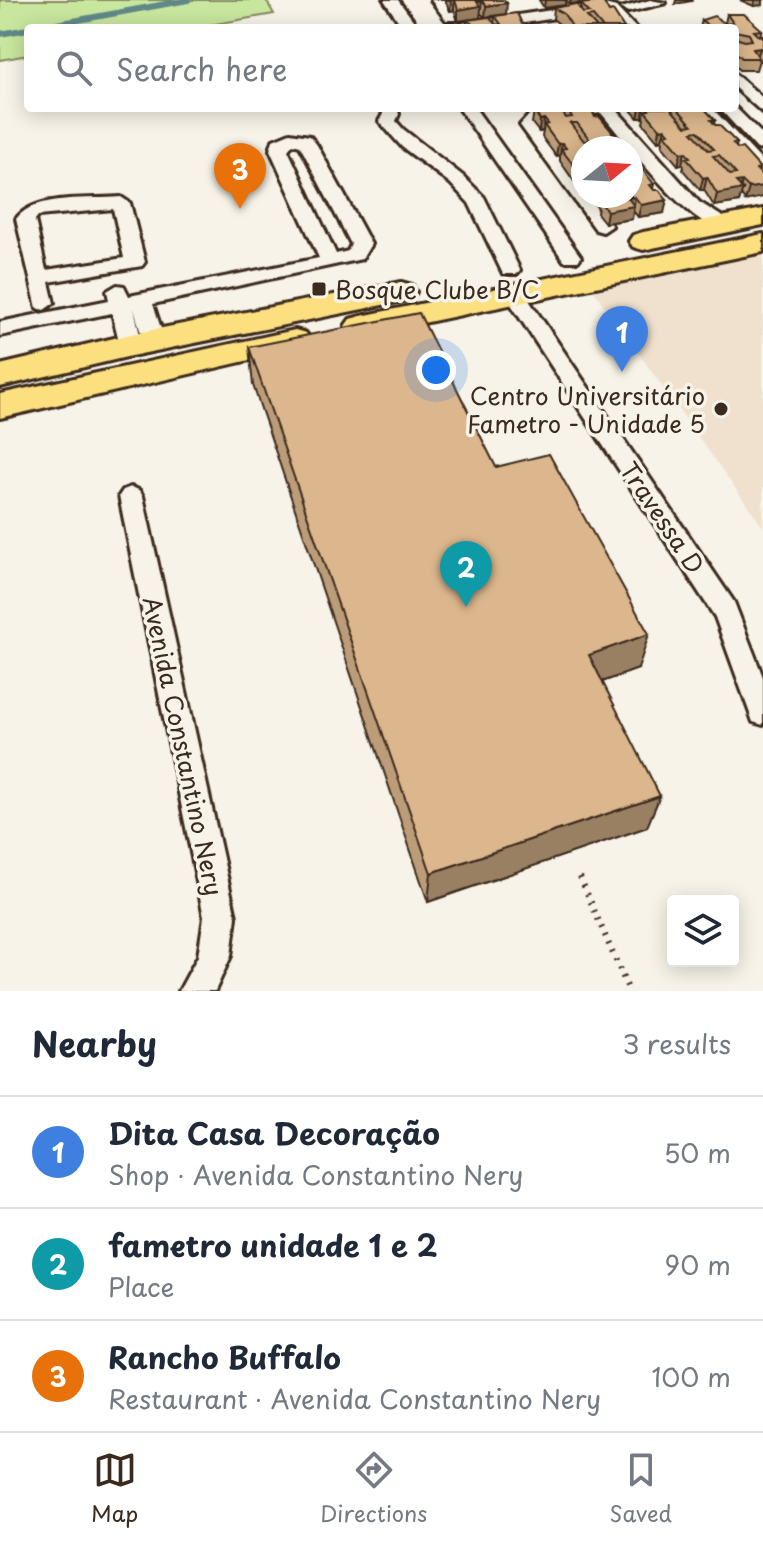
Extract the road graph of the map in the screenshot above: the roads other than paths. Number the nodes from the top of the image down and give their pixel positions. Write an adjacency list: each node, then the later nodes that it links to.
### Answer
1 (391, 0): 8 (street)
2 (438, 0): 6 (street)
3 (520, 0): 7 (street)
4 (658, 0): 5 (street)
5 (624, 4): 11 (street)
6 (451, 17)
7 (538, 22): 9 (street); 10 (street)
8 (408, 24)
9 (513, 24)
10 (624, 24)
11 (644, 24)
12 (739, 83): 13 (street)
13 (763, 108)
14 (470, 112): 27 (street)
15 (571, 112): 24 (street)
16 (609, 112): 23 (street)
17 (707, 112): 21 (street)
18 (731, 112): 20 (street)
19 (382, 113): 28 (street, Travessa D)
20 (763, 145)
21 (763, 173)
22 (763, 217): 23 (highway)
23 (691, 219): 27 (highway)
24 (603, 226)
25 (763, 243): 28 (highway)
26 (327, 254): 26 (street); 30 (street); 31 (street)
27 (571, 257): 28 (highway)
28 (517, 276): 35 (highway); 37 (highway); 39 (street, Travessa D)
29 (38, 278): 29 (street); 32 (street)
30 (118, 296): 31 (street); 32 (street); 34 (street); 35 (street)
31 (142, 300): 35 (street)
32 (44, 303): 33 (street)
33 (0, 312)
34 (0, 329)
35 (142, 343): 36 (highway)
36 (0, 376)
37 (0, 406)
38 (131, 496): 40 (street, Avenida Constantino Nery)
39 (763, 713)
40 (196, 991)

